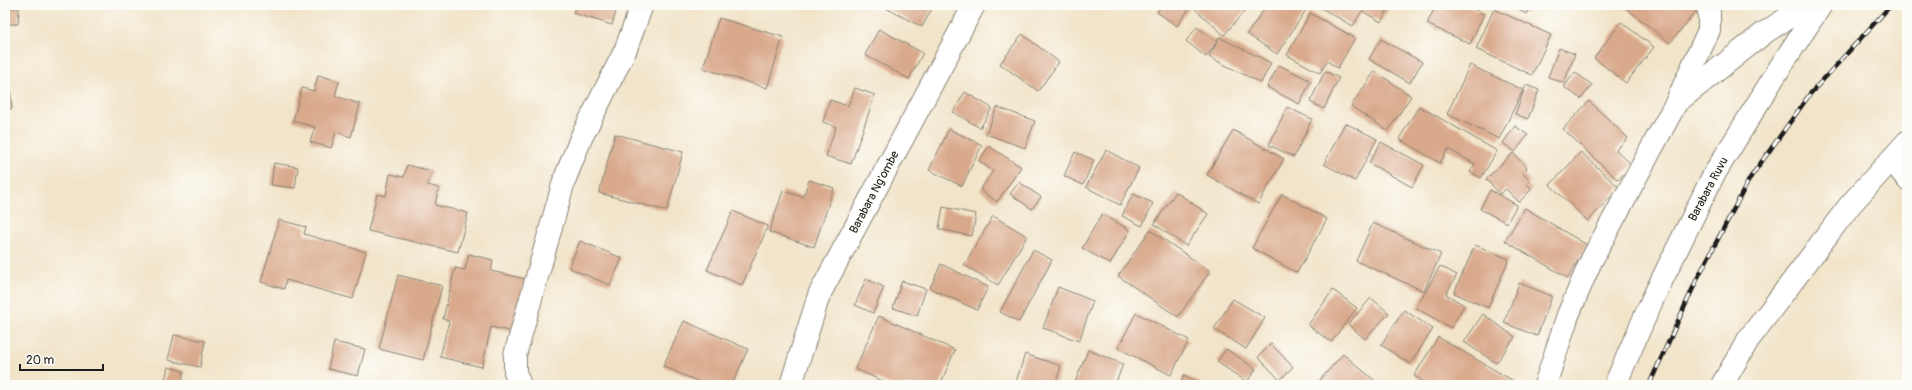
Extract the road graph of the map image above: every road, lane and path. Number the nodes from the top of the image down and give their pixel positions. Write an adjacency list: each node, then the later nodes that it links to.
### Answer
1 (642, 5): 10 (street)
2 (974, 5): 11 (street, Barabara Ng'ombe)
3 (1707, 5): 6 (street)
4 (1808, 5): 6 (street)
5 (1821, 5): 13 (street, Barabara Ruvu)
6 (1676, 103): 12 (street)
7 (1907, 142): 8 (street)
8 (1892, 159): 9 (street); 14 (street)
9 (1907, 179)
10 (520, 385)
11 (791, 385)
12 (1545, 385)
13 (1615, 385)
14 (1722, 385)

